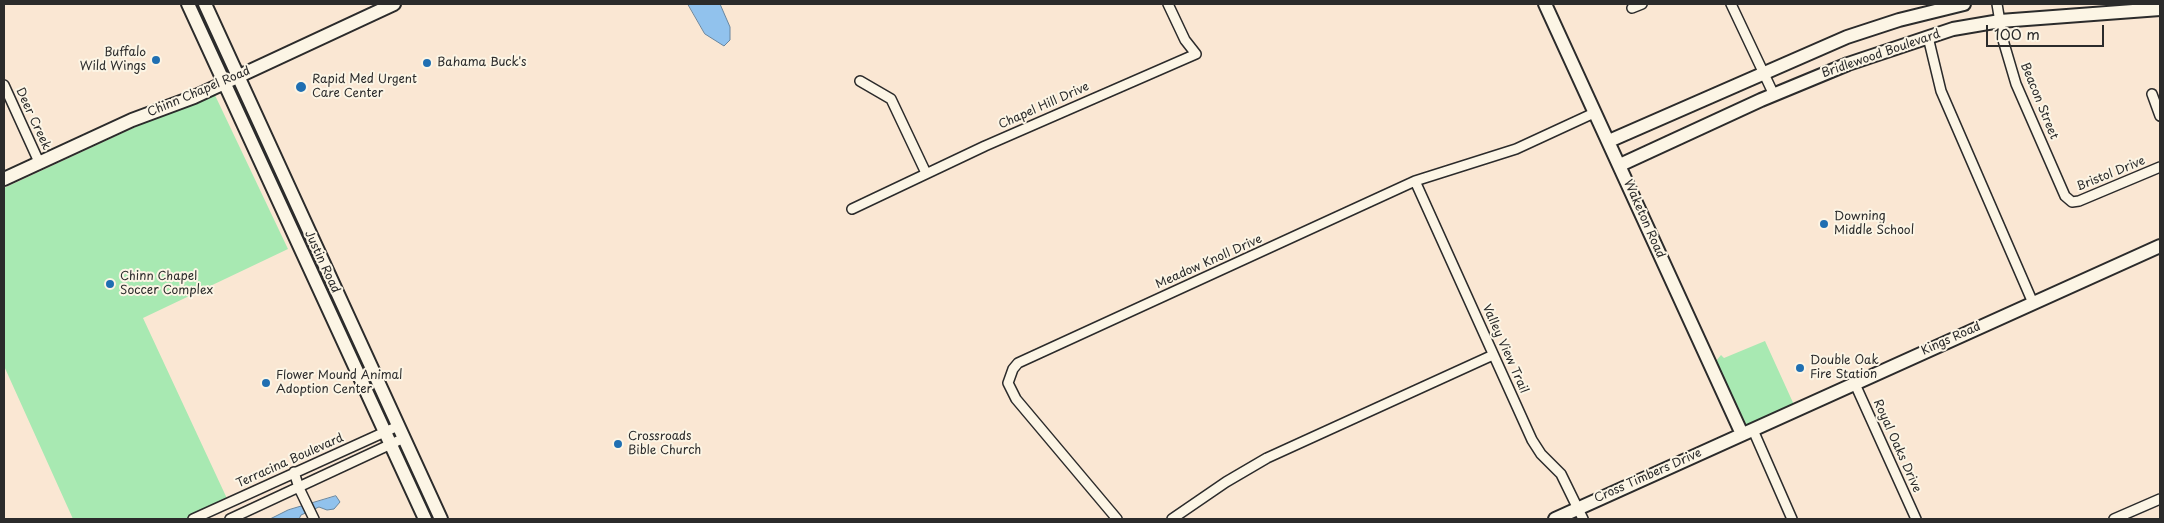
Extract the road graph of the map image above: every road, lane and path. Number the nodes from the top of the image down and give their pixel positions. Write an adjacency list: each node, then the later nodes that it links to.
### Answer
1 (188, 4): 17 (main road, Justin Road)
2 (205, 4): 15 (main road, Justin Road)
3 (394, 4): 15 (main road, Chinn Chapel Road)
4 (1168, 4): 27 (street, Chapel Hill Drive)
5 (1545, 4): 21 (main road, Waketon Road)
6 (1642, 4): 10 (street)
7 (1731, 4): 14 (street)
8 (1964, 4): 14 (main road, Bridlewood Boulevard)
9 (1997, 4): 12 (street, Beacon Street)
10 (1632, 8)
11 (2160, 9): 12 (main road, Bridlewood Boulevard)
12 (2000, 21): 13 (main road, Bridlewood Boulevard); 30 (street, Beacon Street)
13 (1928, 37): 20 (main road, Bridlewood Boulevard); 33 (street)
14 (1764, 73): 20 (street); 23 (main road, Bridlewood Boulevard)
15 (238, 75): 17 (main road, Chinn Chapel Road); 36 (main road, Justin Road)
16 (860, 81): 27 (street)
17 (224, 82): 24 (main road, Chinn Chapel Road); 37 (main road, Justin Road)
18 (4, 86): 24 (street, Deer Creek)
19 (2152, 94): 22 (street)
20 (1774, 95): 25 (main road, Bridlewood Boulevard)
21 (1594, 114): 23 (main road, Waketon Road); 29 (street, Meadow Knoll Drive)
22 (2160, 116)
23 (1609, 141): 25 (main road, Waketon Road)
24 (39, 162): 28 (main road, Chinn Chapel Road)
25 (1620, 165): 38 (main road, Waketon Road)
26 (2160, 167): 30 (street, Bristol Drive)
27 (926, 173): 31 (street, Chapel Hill Drive)
28 (4, 178)
29 (1415, 181): 34 (street, Valley View Trail); 50 (street, Meadow Knoll Drive)
30 (2072, 202)
31 (852, 209)
32 (2160, 246): 33 (main road, Kings Road)
33 (2033, 303): 35 (main road, Kings Road)
34 (1494, 355): 44 (street, Valley View Trail); 51 (street)
35 (1855, 384): 38 (main road, Kings Road); 54 (street, Royal Oaks Drive)
36 (398, 426): 37 (street, Terracina Boulevard); 39 (main road, Justin Road)
37 (385, 432): 40 (main road, Justin Road); 41 (street, Terracina Boulevard)
38 (1748, 432): 44 (main road, Cross Timbers Drive); 53 (street)
39 (404, 438): 40 (street); 49 (main road, Justin Road)
40 (390, 444): 42 (street); 48 (main road, Justin Road)
41 (294, 472): 42 (street); 46 (street, Terracina Boulevard)
42 (299, 488): 45 (street); 47 (street)
43 (2160, 499): 55 (street)
44 (1581, 514): 52 (main road, Cross Timbers Drive)
45 (313, 516)
46 (193, 519)
47 (230, 519)
48 (424, 519)
49 (441, 519)
50 (1117, 519)
51 (1172, 519)
52 (1554, 519)
53 (1792, 519)
54 (1916, 519)
55 (2114, 519)

